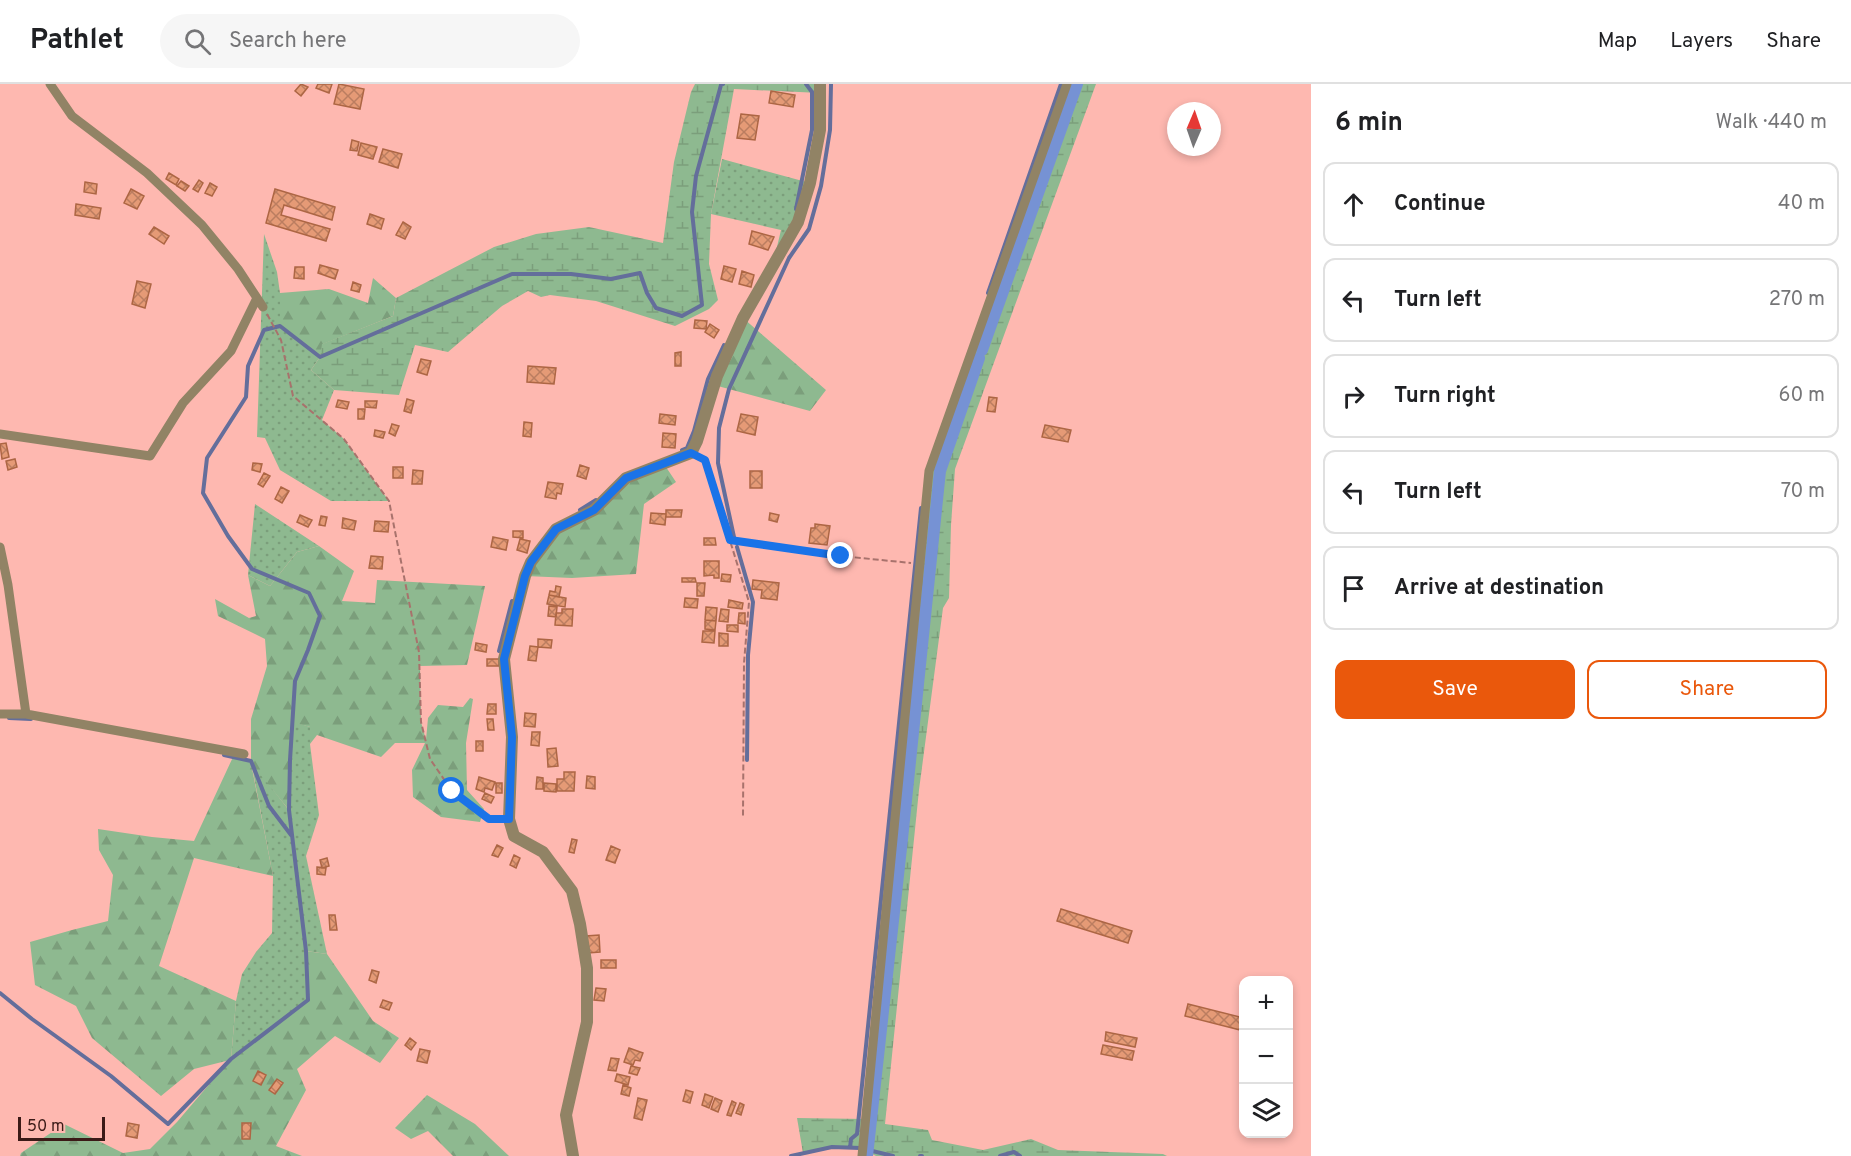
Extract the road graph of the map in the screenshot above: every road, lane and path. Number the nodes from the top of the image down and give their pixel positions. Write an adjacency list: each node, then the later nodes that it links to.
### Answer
1 (50, 84): 4 (street)
2 (820, 84): 7 (street)
3 (1067, 84): 17 (street)
4 (257, 298): 5 (street); 6 (street)
5 (263, 307): 15 (path)
6 (0, 434)
7 (691, 453): 8 (path); 15 (street)
8 (730, 540): 10 (path); 14 (path)
9 (0, 547): 12 (street)
10 (907, 562)
11 (0, 714): 12 (street)
12 (26, 714): 13 (street)
13 (244, 754)
14 (743, 816)
15 (509, 819): 16 (street)
16 (573, 1156)
17 (862, 1156)

